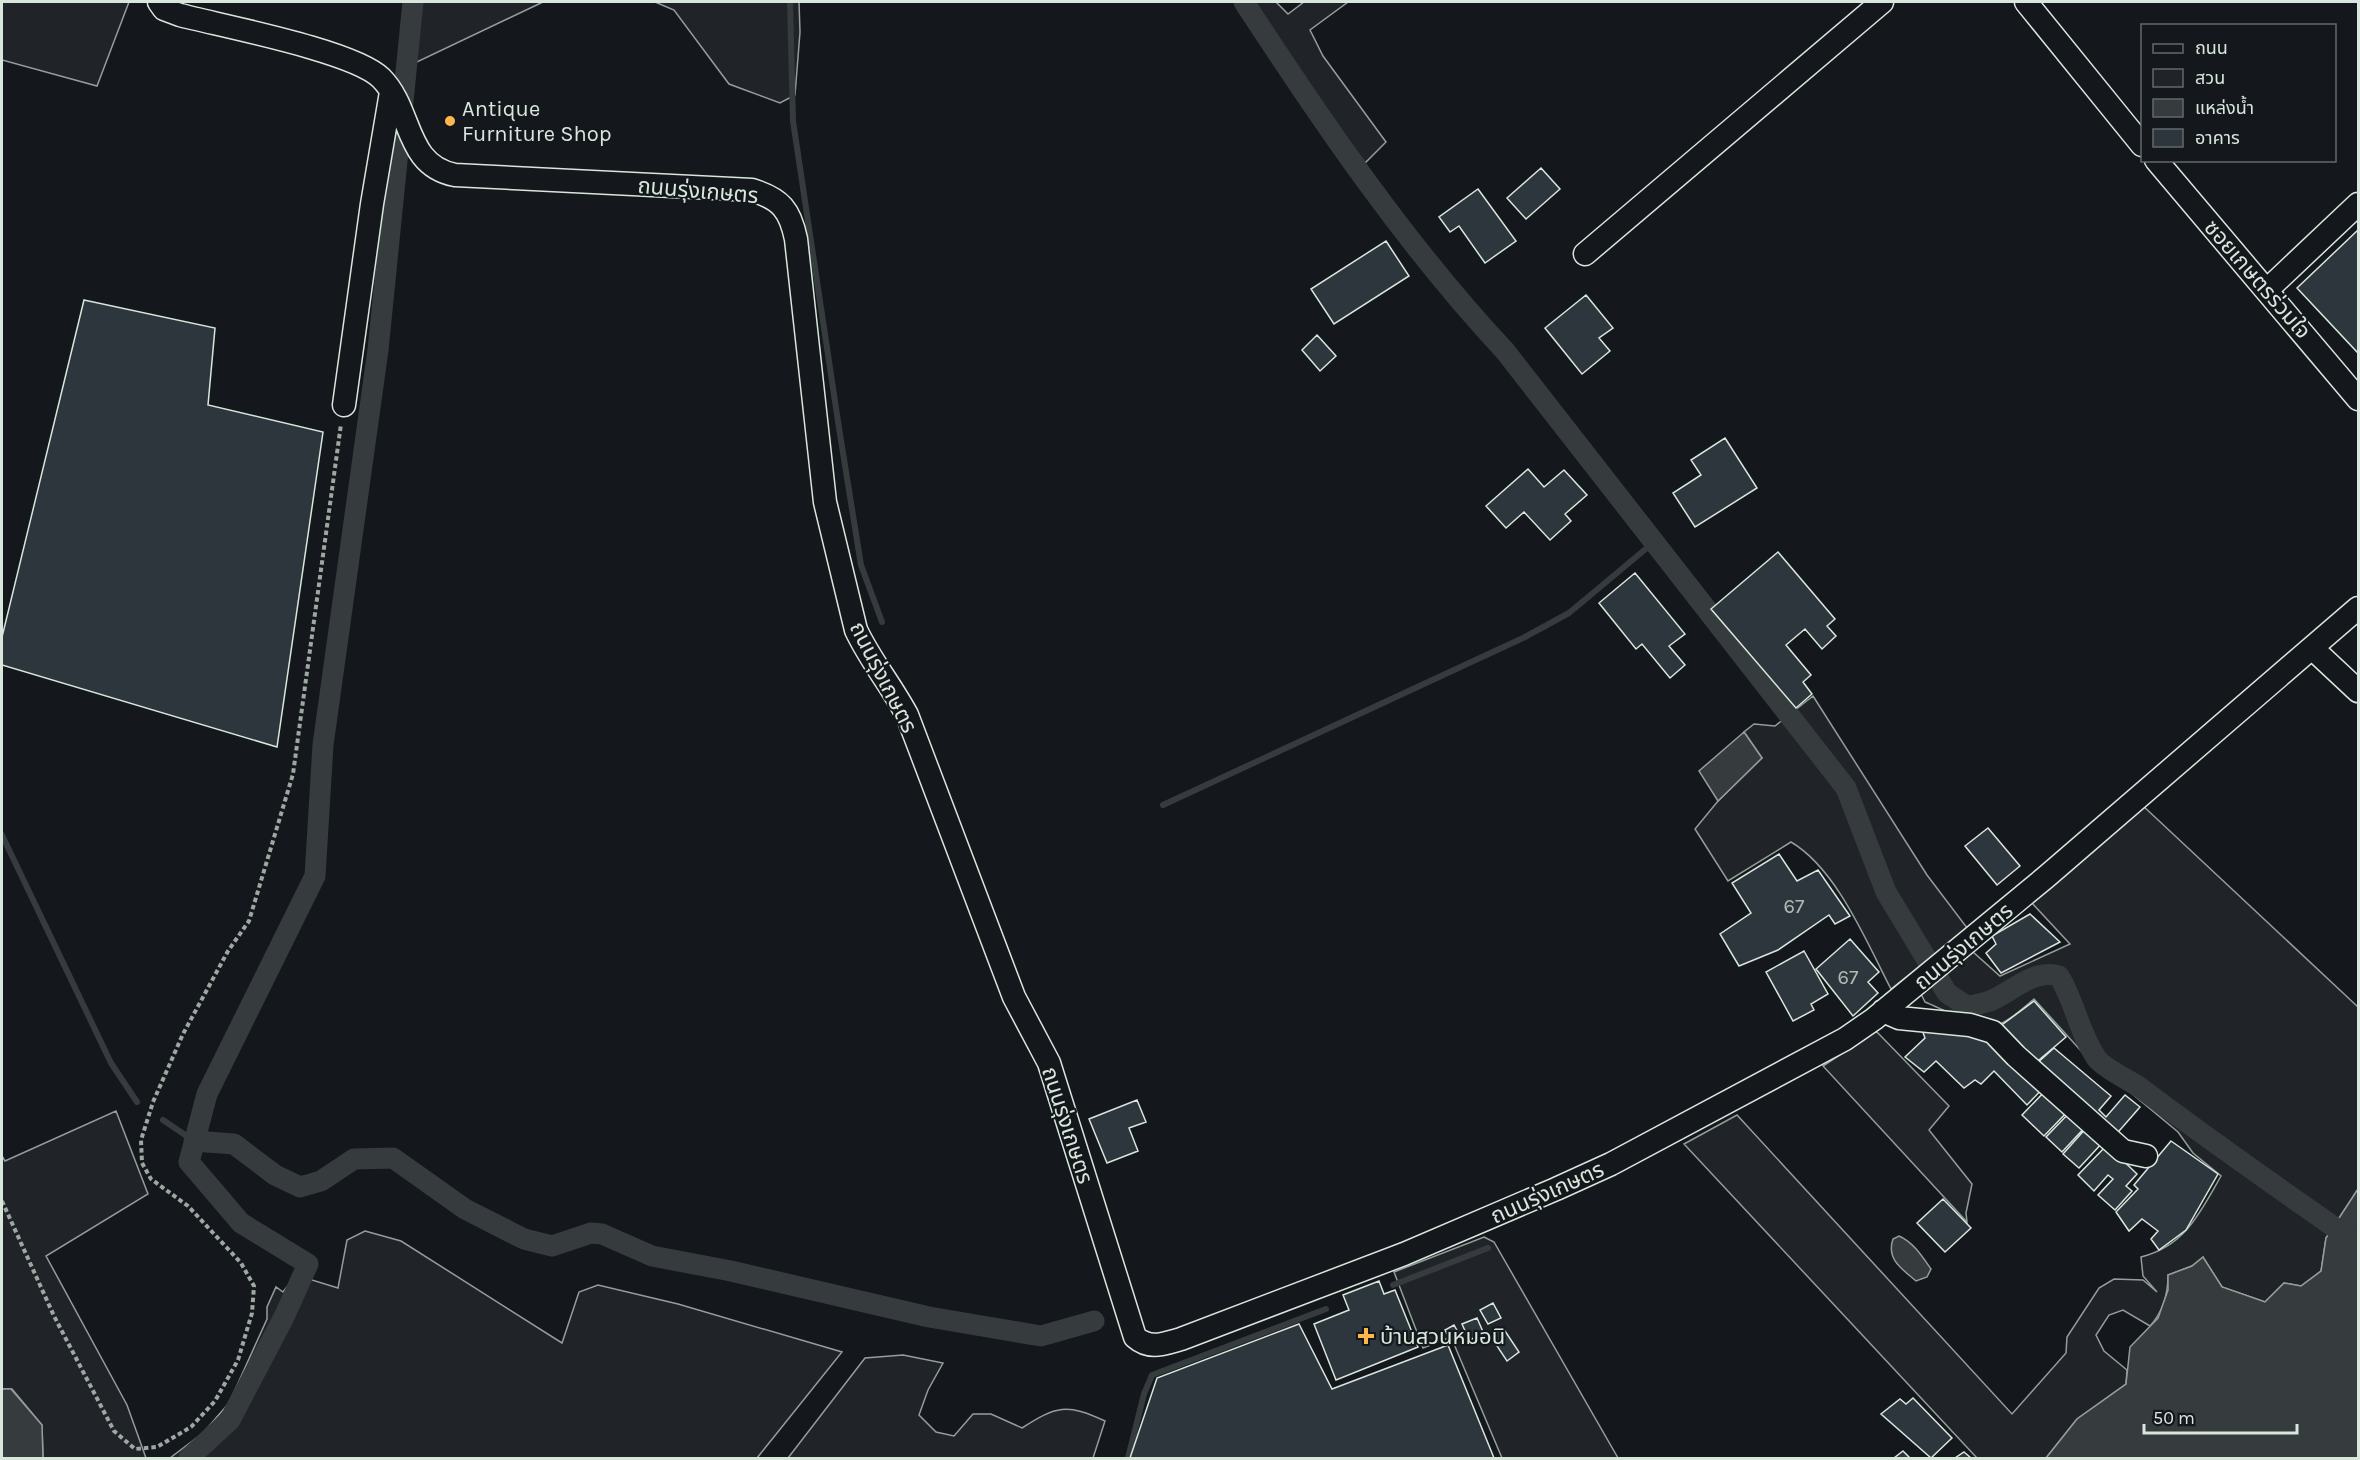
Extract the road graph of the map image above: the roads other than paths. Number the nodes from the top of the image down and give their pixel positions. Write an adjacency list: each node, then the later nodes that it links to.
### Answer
1 (159, 2): 4 (street, ถนนรุ่งเกษตร)
2 (1882, 2): 8 (street)
3 (2026, 2): 5 (street)
4 (392, 92): 11 (street); 15 (street, ถนนรุ่งเกษตร)
5 (2141, 144)
6 (2158, 162): 9 (street, ซอยเกษตรร่วมใจ)
7 (2358, 204): 9 (street)
8 (1585, 254)
9 (2267, 290): 10 (street, ซอยเกษตรร่วมใจ)
10 (2358, 399)
11 (344, 405)
12 (2358, 608): 13 (street, ถนนรุ่งเกษตร)
13 (2312, 648): 14 (street); 15 (street, ถนนรุ่งเกษตร)
14 (2358, 692)
15 (1883, 1011): 16 (street)
16 (2146, 1156)

